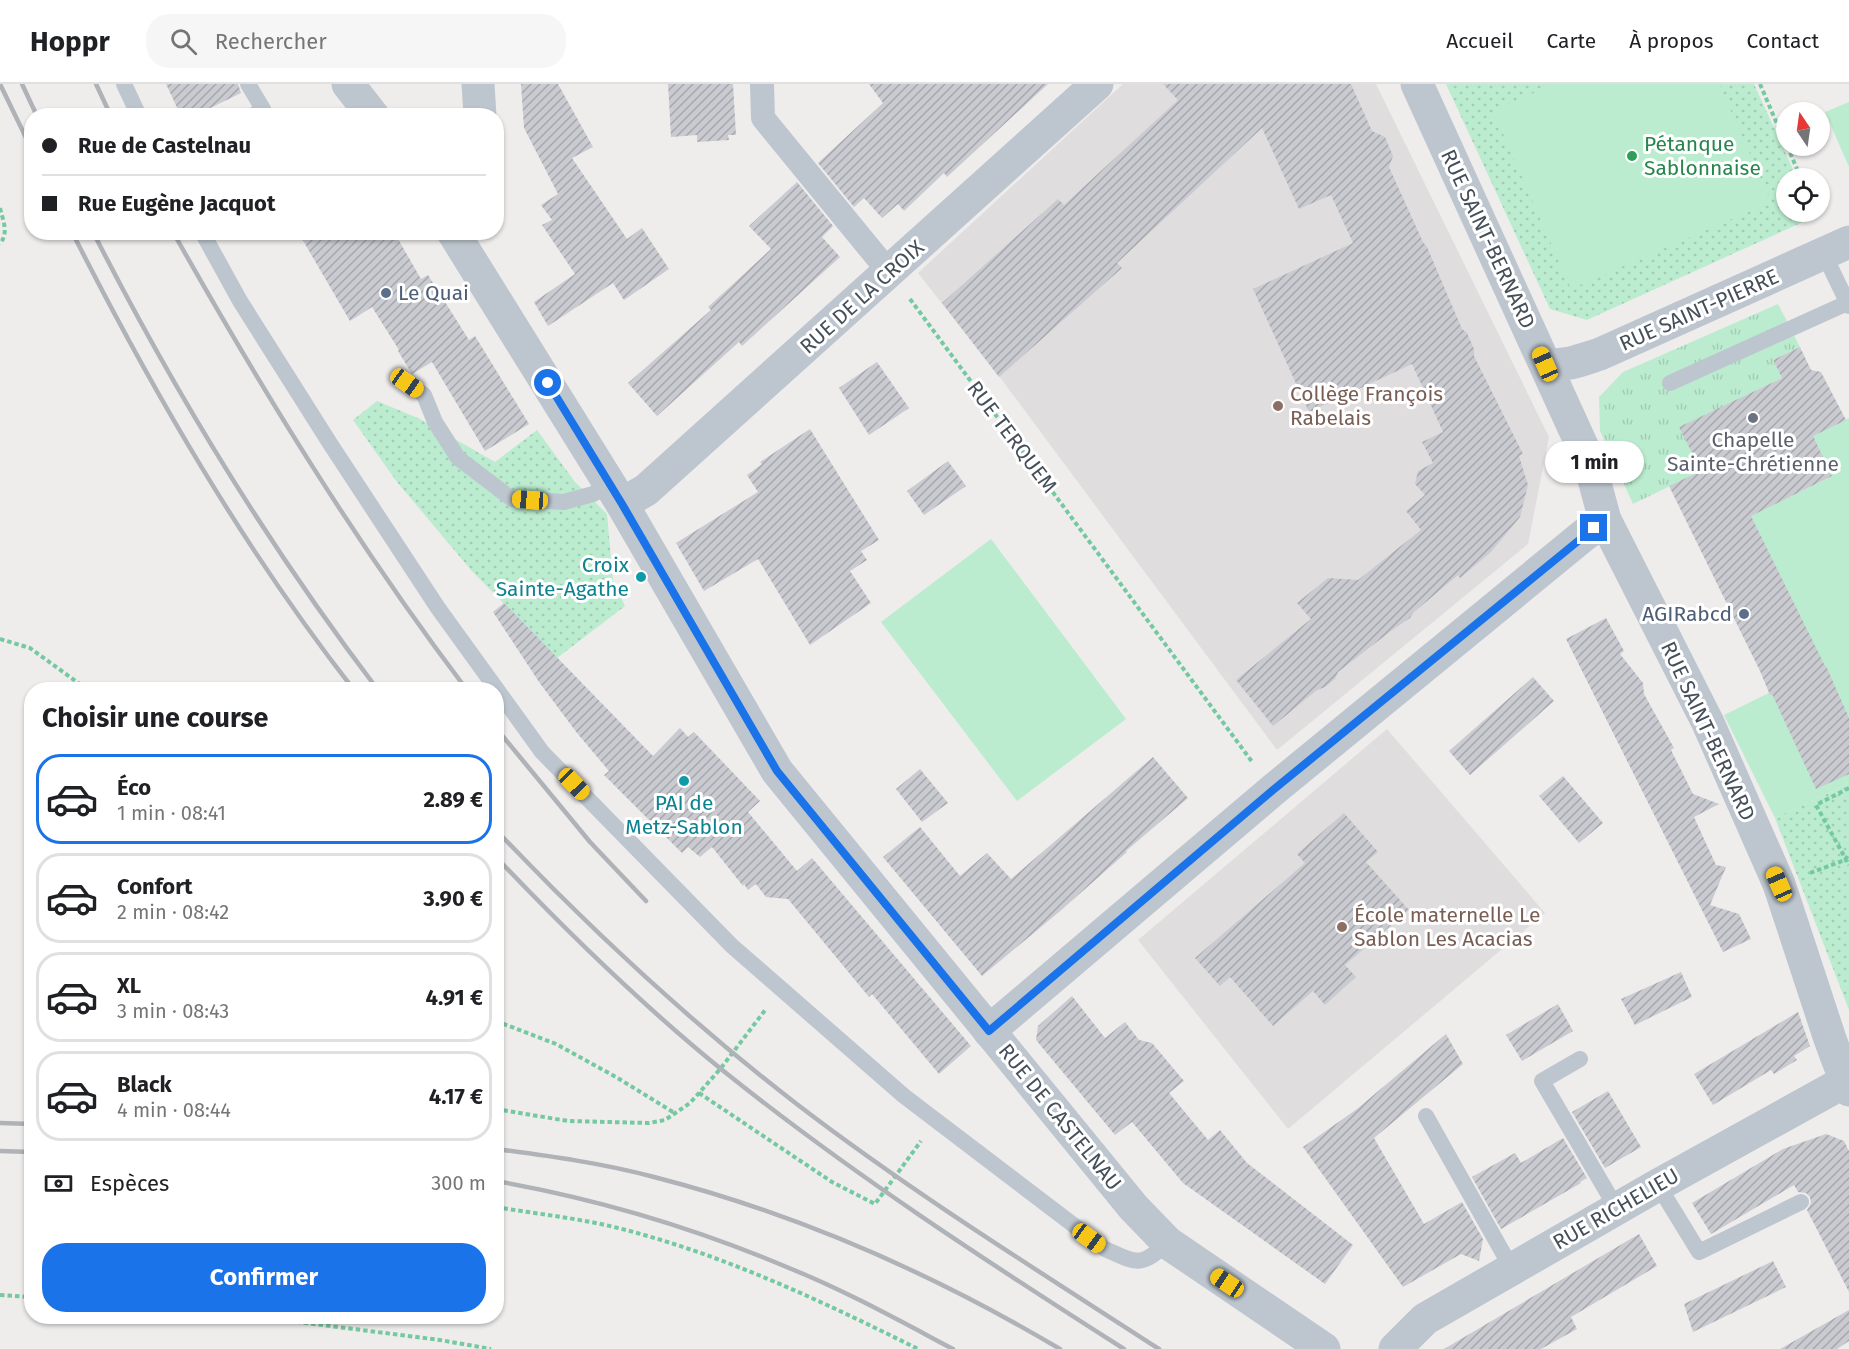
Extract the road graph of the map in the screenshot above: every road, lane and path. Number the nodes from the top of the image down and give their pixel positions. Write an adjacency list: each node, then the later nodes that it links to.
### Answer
1 (124, 84): 9 (lane)
2 (248, 84): 10 (lane)
3 (348, 84): 11 (street)
4 (478, 84): 12 (street)
5 (762, 84): 19 (street)
6 (1097, 84): 19 (street, RUE DE LA CROIX)
7 (1417, 84): 21 (street, RUE SAINT-BERNARD)
8 (1760, 84): 13 (path)
9 (135, 108)
10 (261, 108)
11 (367, 108)
12 (480, 108)
13 (1776, 120)
14 (0, 208): 17 (path)
15 (206, 240): 28 (lane)
16 (458, 240): 24 (street, RUE DE CASTELNAU)
17 (0, 244)
18 (1836, 248): 20 (lane); 21 (street, RUE SAINT-PIERRE)
19 (890, 272): 24 (street, RUE DE LA CROIX); 31 (path, RUE TERQUEM)
20 (1848, 304): 23 (lane)
21 (1545, 364): 25 (street, RUE SAINT-BERNARD)
22 (407, 383): 24 (lane)
23 (1670, 383)
24 (616, 494): 37 (street, RUE DE CASTELNAU)
25 (1605, 520): 31 (street); 39 (street, RUE SAINT-BERNARD)
26 (0, 639): 27 (path)
27 (77, 682)
28 (491, 682)
29 (504, 699): 35 (lane)
30 (1849, 789): 33 (path)
31 (1273, 790): 37 (street)
32 (1849, 854): 33 (path)
33 (1845, 860): 34 (path)
34 (1849, 865)
35 (781, 989): 40 (path); 49 (lane)
36 (504, 1024): 42 (path)
37 (989, 1031): 49 (street, RUE DE CASTELNAU)
38 (1580, 1059): 48 (lane)
39 (1847, 1086): 45 (street, RUE RICHELIEU)
40 (699, 1093): 41 (path); 44 (path)
41 (504, 1110)
42 (673, 1112)
43 (1426, 1116): 50 (lane)
44 (927, 1134)
45 (1658, 1185): 46 (lane); 48 (street, RUE RICHELIEU)
46 (1800, 1202)
47 (504, 1208): 55 (path)
48 (1617, 1209): 50 (street, RUE RICHELIEU)
49 (1168, 1243): 56 (street, RUE DE CASTELNAU)
50 (1512, 1269): 57 (street, RUE RICHELIEU)
51 (0, 1295): 52 (path)
52 (24, 1296)
53 (313, 1324): 54 (path)
54 (491, 1349)
55 (918, 1349)
56 (1324, 1349)
57 (1395, 1349)

